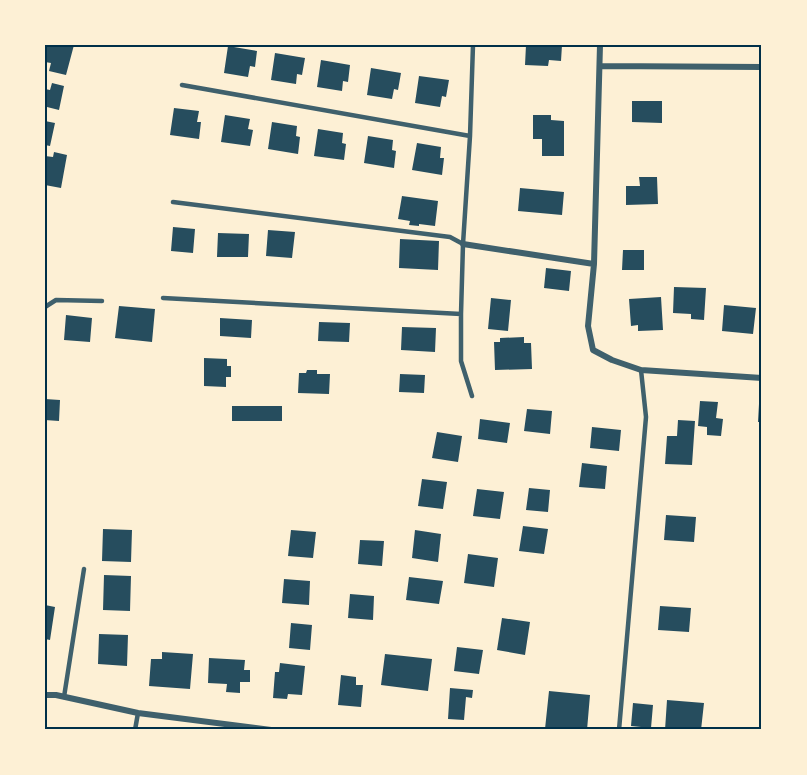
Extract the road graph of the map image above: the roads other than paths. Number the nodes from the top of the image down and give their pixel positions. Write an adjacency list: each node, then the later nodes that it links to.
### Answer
1 (473, 45): 6 (lane)
2 (600, 45): 3 (street)
3 (600, 66): 4 (street); 9 (street)
4 (762, 67)
5 (182, 85): 6 (lane)
6 (470, 136): 8 (lane)
7 (173, 202): 8 (lane)
8 (463, 244): 9 (street); 13 (lane)
9 (594, 264): 14 (street)
10 (164, 298): 13 (lane)
11 (102, 301): 12 (lane)
12 (45, 307)
13 (461, 314): 16 (lane)
14 (641, 370): 15 (street); 23 (lane)
15 (762, 378)
16 (472, 396)
17 (84, 569): 19 (lane)
18 (45, 695): 19 (street)
19 (64, 697): 20 (street)
20 (138, 713): 21 (lane); 22 (street)
21 (135, 730)
22 (271, 730)
23 (619, 730)

